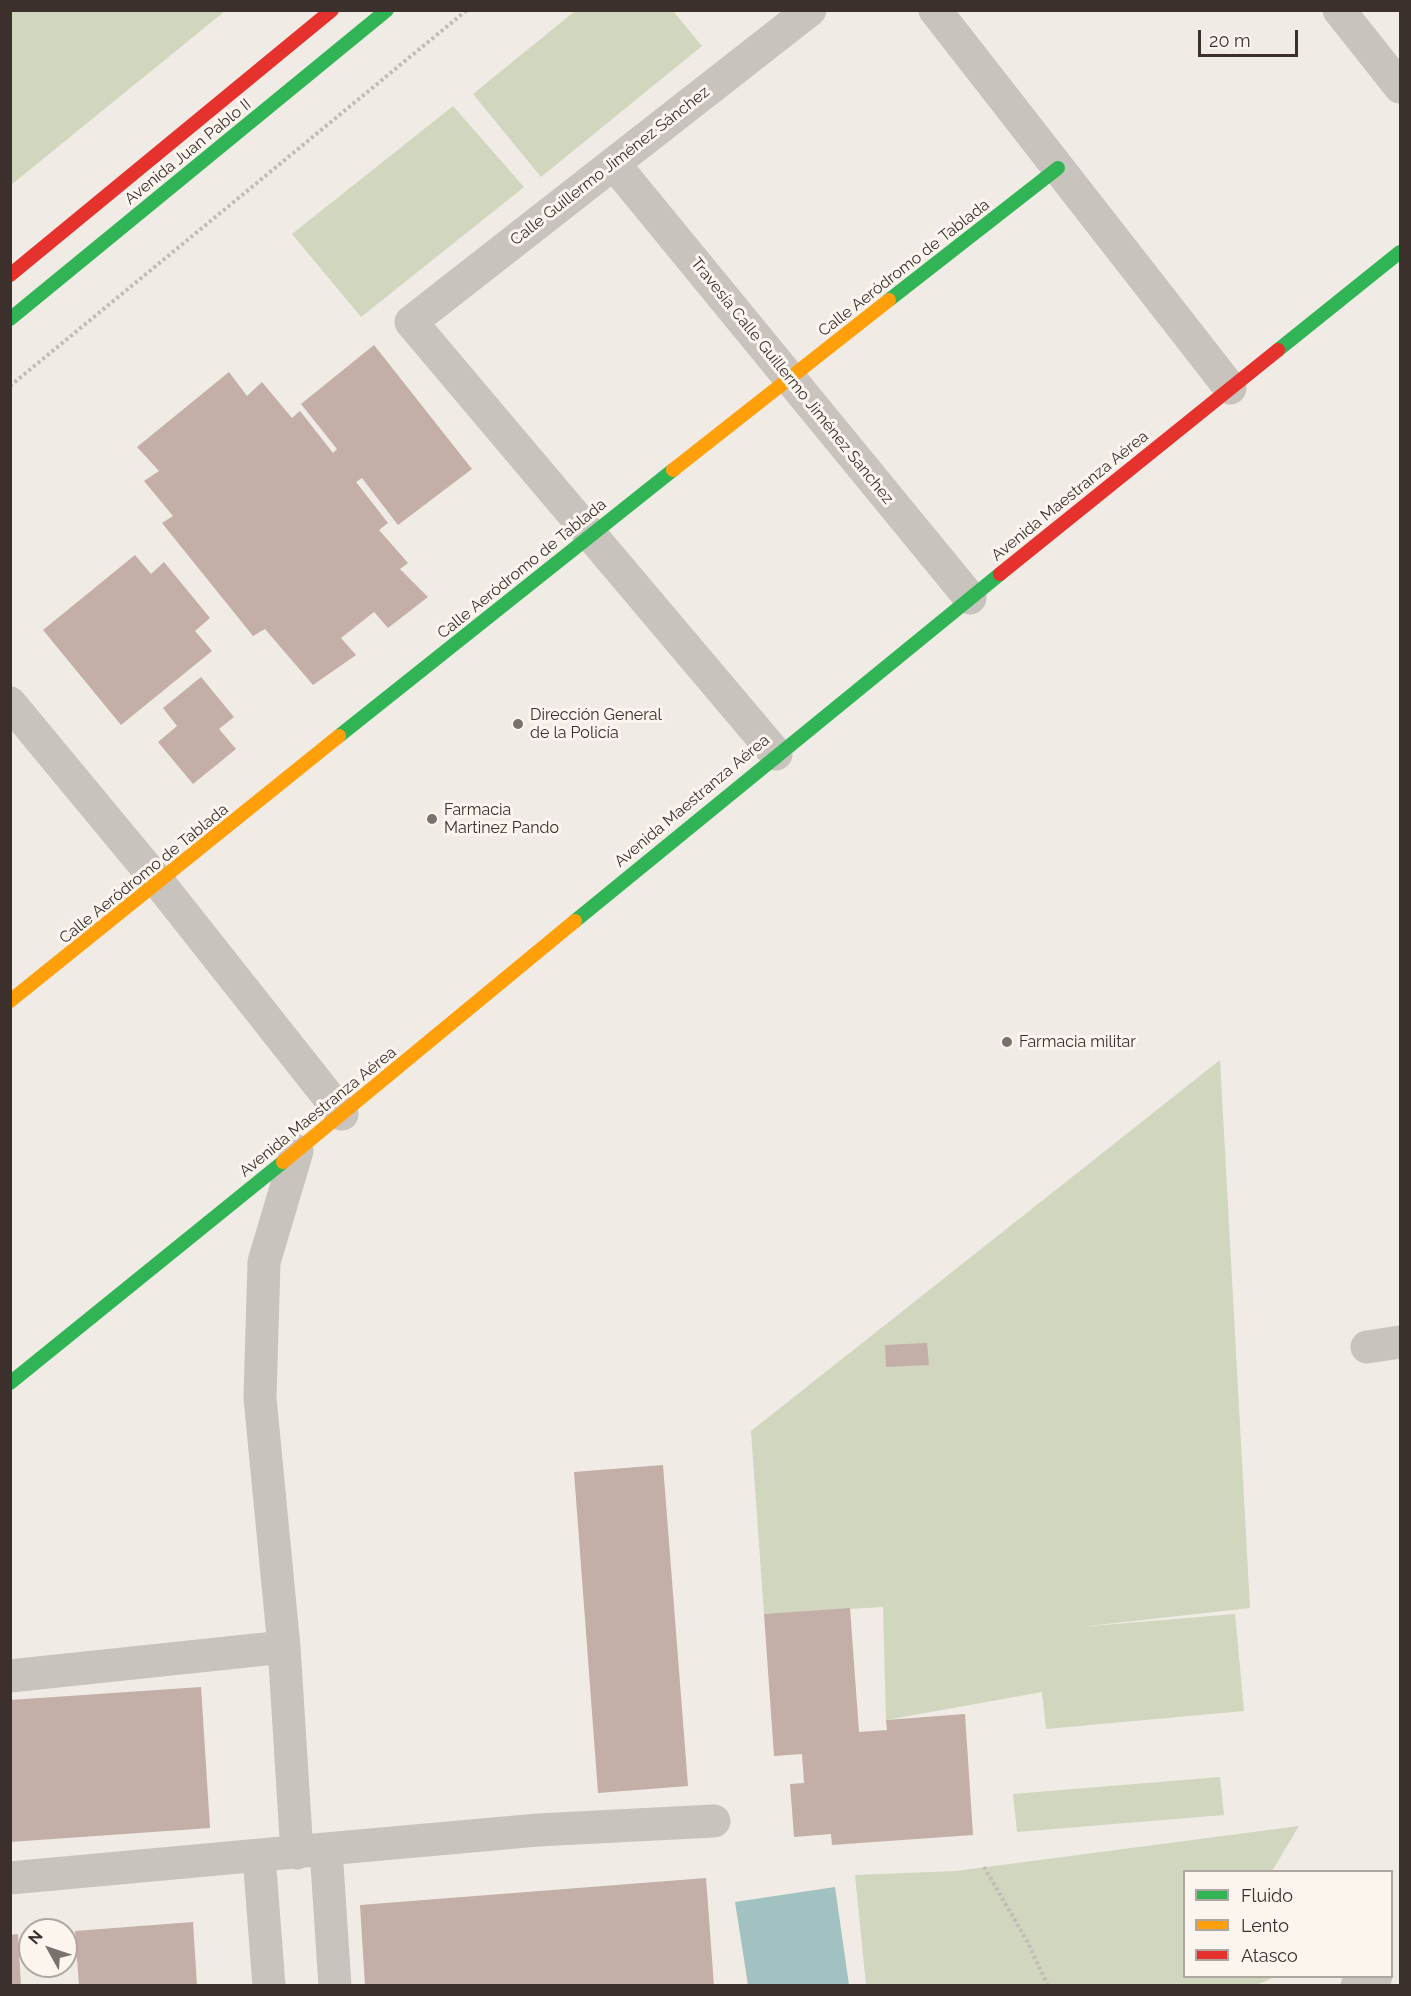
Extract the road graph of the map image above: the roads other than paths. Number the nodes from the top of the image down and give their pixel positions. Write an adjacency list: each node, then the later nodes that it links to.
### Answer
1 (333, 10): 10 (street, Avenida Juan Pablo II)
2 (387, 10): 11 (street, Avenida Juan Pablo II)
3 (810, 10): 7 (street, Calle Guillermo Jiménez Sánchez)
4 (935, 10): 8 (street)
5 (1339, 10): 6 (street)
6 (1401, 87)
7 (614, 164): 12 (street, Travesía Calle Guillermo Jiménez Sanchez); 14 (street, Calle Guillermo Jiménez Sánchez)
8 (1058, 168): 12 (street, Calle Aeródromo de Tablada); 13 (street)
9 (1401, 252): 13 (street, Avenida Maestranza Aérea)
10 (10, 275)
11 (10, 319)
12 (790, 378): 14 (street, Calle Aeródromo de Tablada); 15 (street, Travesía Calle Guillermo Jiménez Sanchez)
13 (1230, 388): 15 (street, Avenida Maestranza Aérea)
14 (590, 535): 17 (street); 18 (street, Calle Aeródromo de Tablada)
15 (970, 598): 17 (street, Avenida Maestranza Aérea)
16 (10, 703): 18 (street)
17 (776, 753): 20 (street, Avenida Maestranza Aérea)
18 (160, 884): 19 (street, Calle Aeródromo de Tablada); 20 (street)
19 (10, 1001)
20 (342, 1114): 21 (street, Avenida Maestranza Aérea)
21 (297, 1151): 24 (street, Avenida Maestranza Aérea); 25 (street)
22 (1401, 1342): 23 (street)
23 (1367, 1347)
24 (10, 1383)
25 (284, 1647): 26 (street); 28 (street)
26 (10, 1676)
27 (714, 1821): 28 (street)
28 (312, 1851): 29 (street); 33 (street)
29 (259, 1856): 30 (street); 32 (street)
30 (10, 1878)
31 (1374, 1978): 34 (street)
32 (269, 1986)
33 (335, 1986)
34 (1357, 1986)

